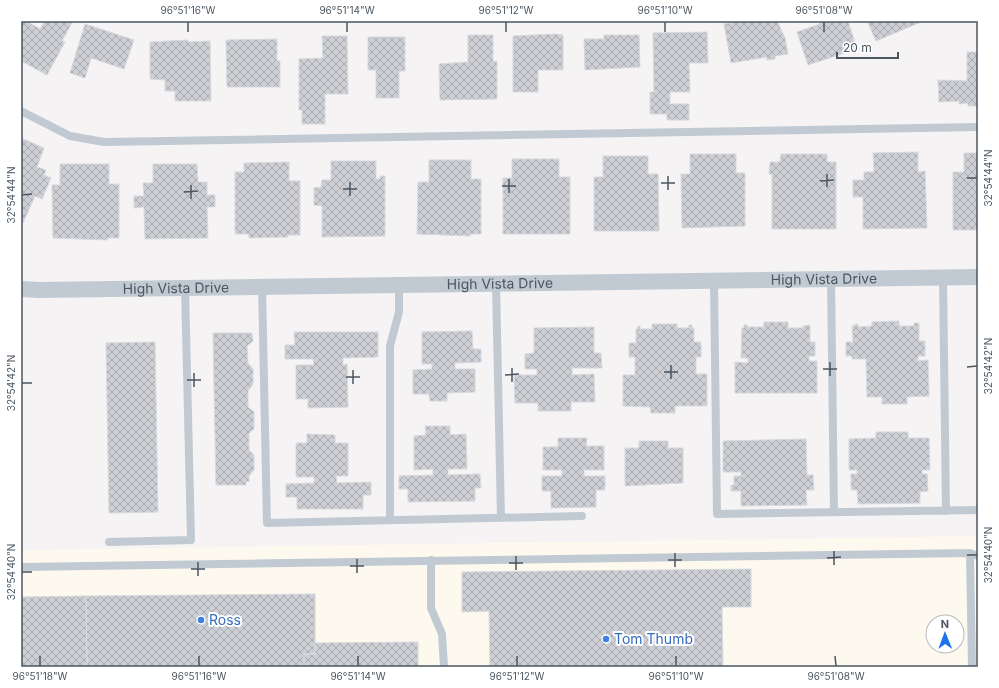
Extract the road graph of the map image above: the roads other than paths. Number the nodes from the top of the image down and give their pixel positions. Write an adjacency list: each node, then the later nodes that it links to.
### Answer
1 (21, 111): 2 (lane)
2 (978, 127)
3 (943, 278): 4 (street, High Vista Drive); 5 (street, High Vista Drive); 13 (lane)
4 (978, 278)
5 (831, 279): 6 (street, High Vista Drive); 14 (lane)
6 (714, 281): 7 (street, High Vista Drive); 14 (lane)
7 (496, 284): 8 (street, High Vista Drive); 16 (lane)
8 (399, 285): 9 (street, High Vista Drive); 17 (lane)
9 (262, 287): 11 (street, High Vista Drive); 17 (lane)
10 (21, 288): 11 (street, High Vista Drive)
11 (185, 288): 18 (lane)
12 (978, 510): 13 (lane)
13 (946, 511): 14 (lane)
14 (834, 512)
15 (582, 516): 16 (lane)
16 (501, 518): 17 (lane)
17 (390, 520)
18 (109, 542)
19 (974, 554): 20 (lane); 23 (lane)
20 (431, 560): 21 (lane); 22 (lane)
21 (21, 567)
22 (444, 667)
23 (972, 667)

